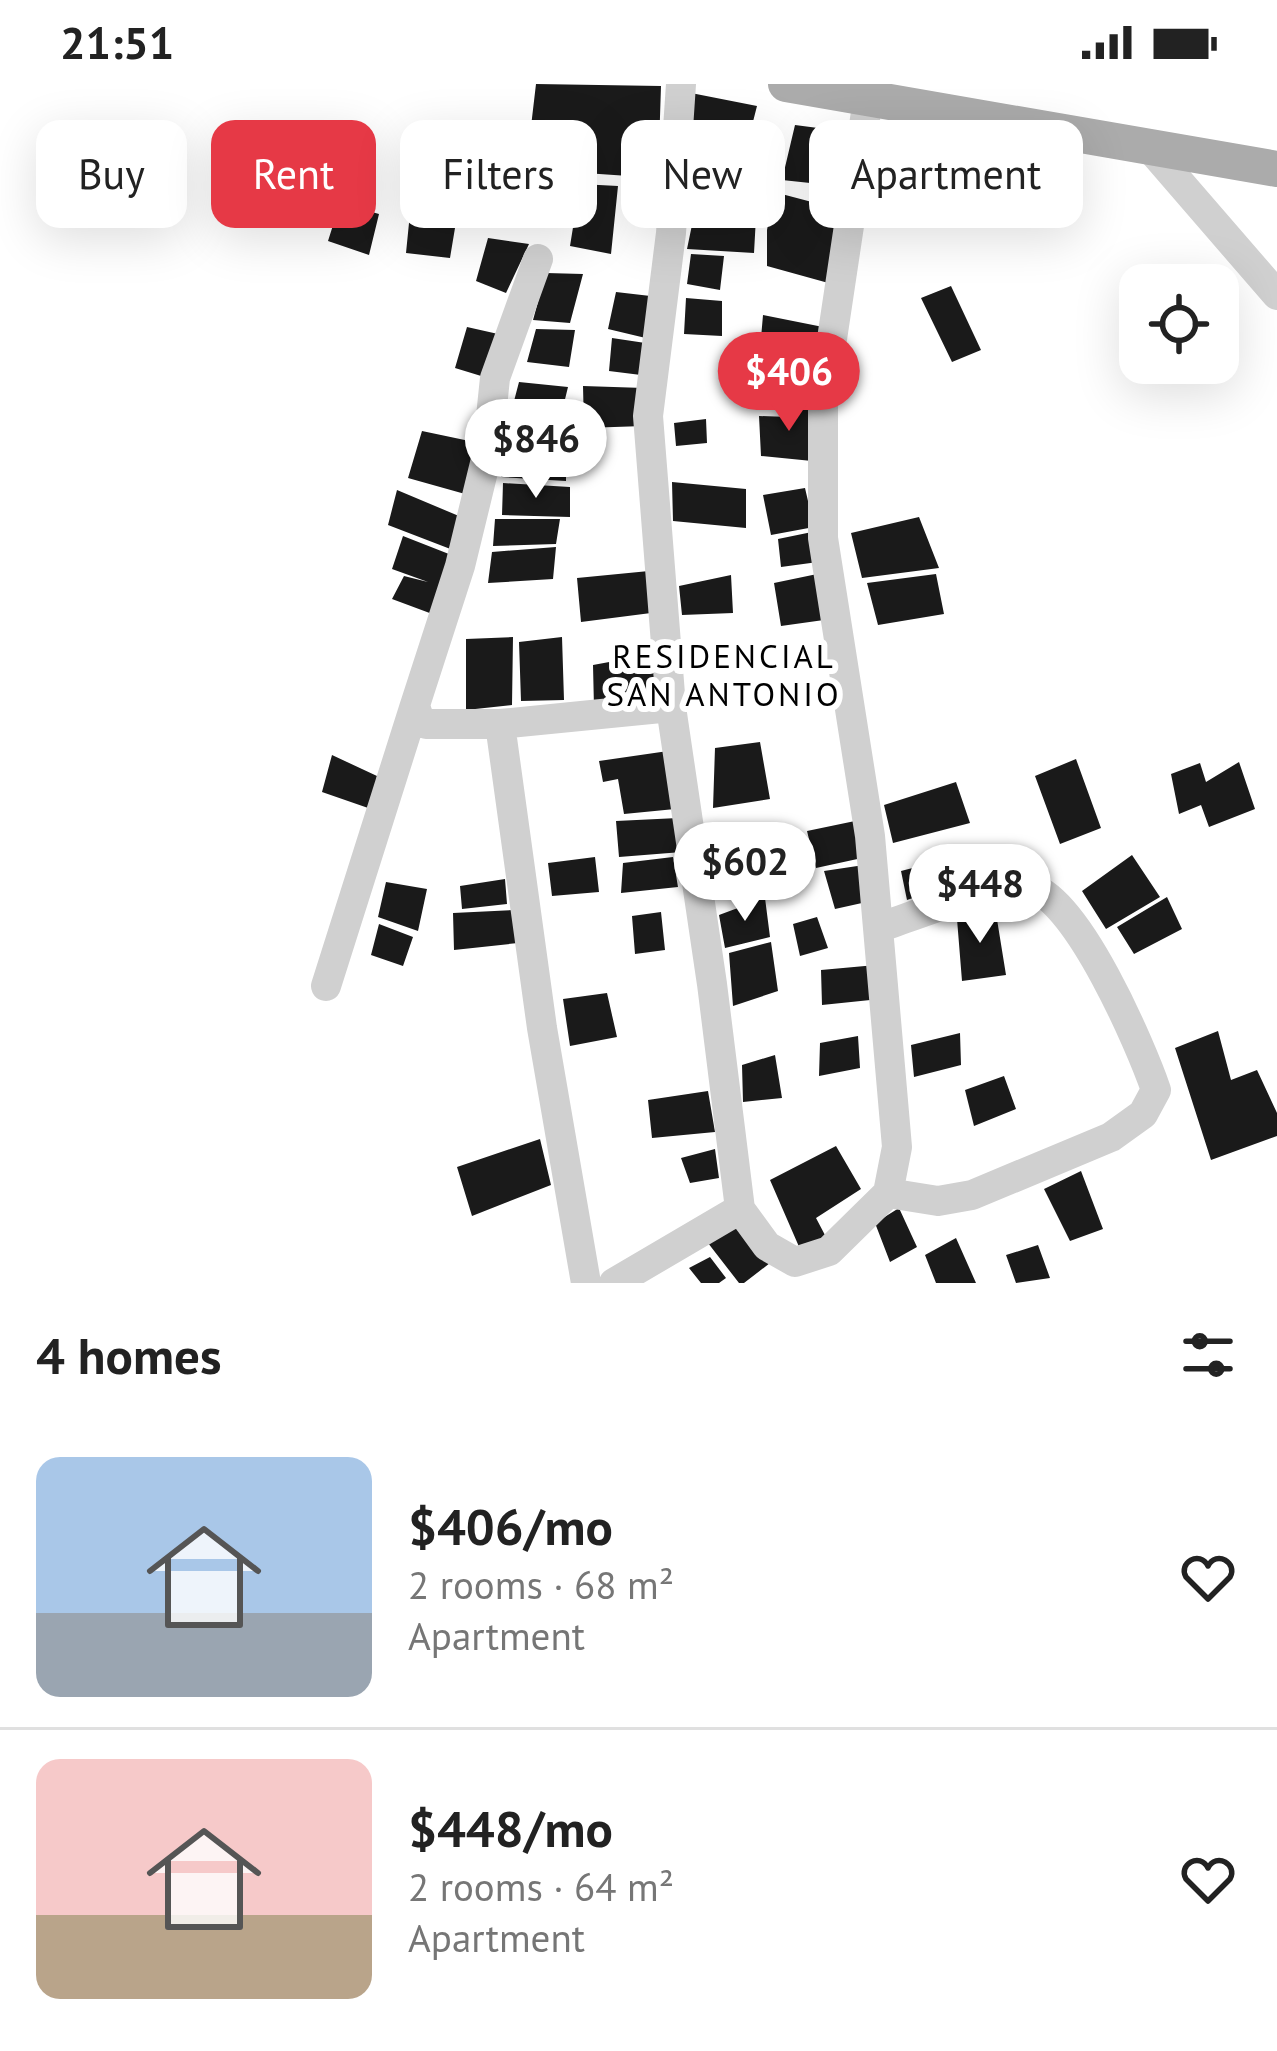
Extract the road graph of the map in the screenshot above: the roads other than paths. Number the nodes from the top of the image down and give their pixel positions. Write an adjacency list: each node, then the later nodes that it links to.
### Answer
1 (681, 84): 9 (street)
2 (786, 84): 3 (main road)
3 (868, 99): 4 (main road); 11 (street)
4 (1149, 147): 5 (main road); 7 (street)
5 (1277, 169)
6 (538, 259): 8 (street)
7 (1277, 296)
8 (415, 705): 10 (street); 12 (street)
9 (671, 707): 10 (street); 14 (street)
10 (500, 724): 15 (street)
11 (878, 928): 13 (street); 13 (street)
12 (326, 986)
13 (888, 1193): 14 (street)
14 (740, 1209): 16 (street)
15 (586, 1283)
16 (614, 1283)

